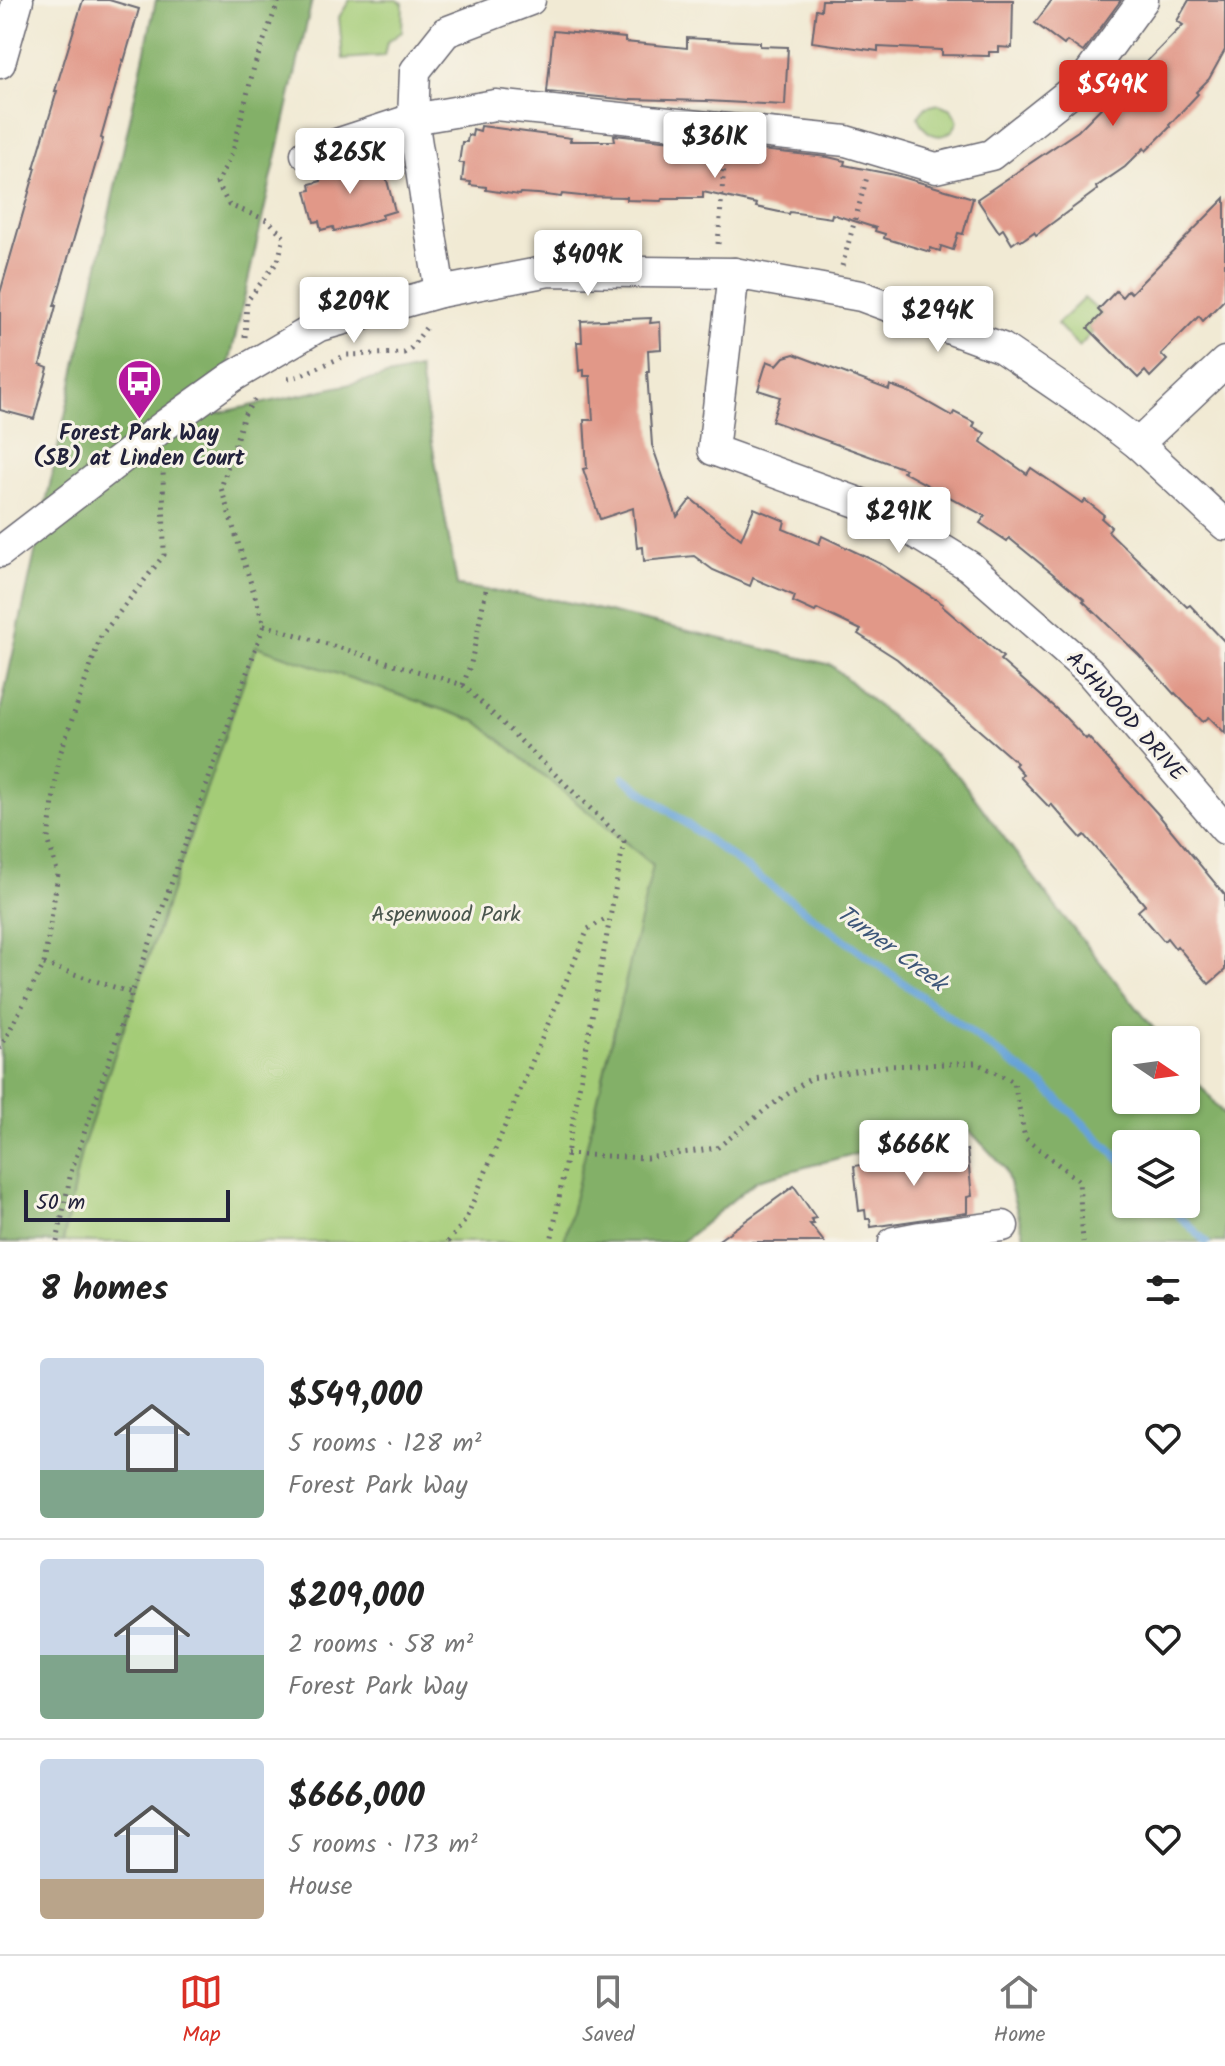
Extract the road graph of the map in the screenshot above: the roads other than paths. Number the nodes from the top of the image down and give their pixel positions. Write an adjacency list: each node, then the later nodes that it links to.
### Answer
1 (18, 0): 4 (street)
2 (530, 0): 5 (street)
3 (1143, 0): 5 (street)
4 (0, 63)
5 (413, 119): 6 (street); 8 (street)
6 (306, 154)
7 (734, 273): 8 (street); 10 (street); 13 (street, ASHWOOD DRIVE)
8 (440, 292): 12 (street)
9 (1225, 362): 10 (street)
10 (1138, 444): 11 (street)
11 (1225, 525)
12 (0, 552)
13 (1225, 829)
14 (1003, 1226): 15 (street)
15 (894, 1242)

